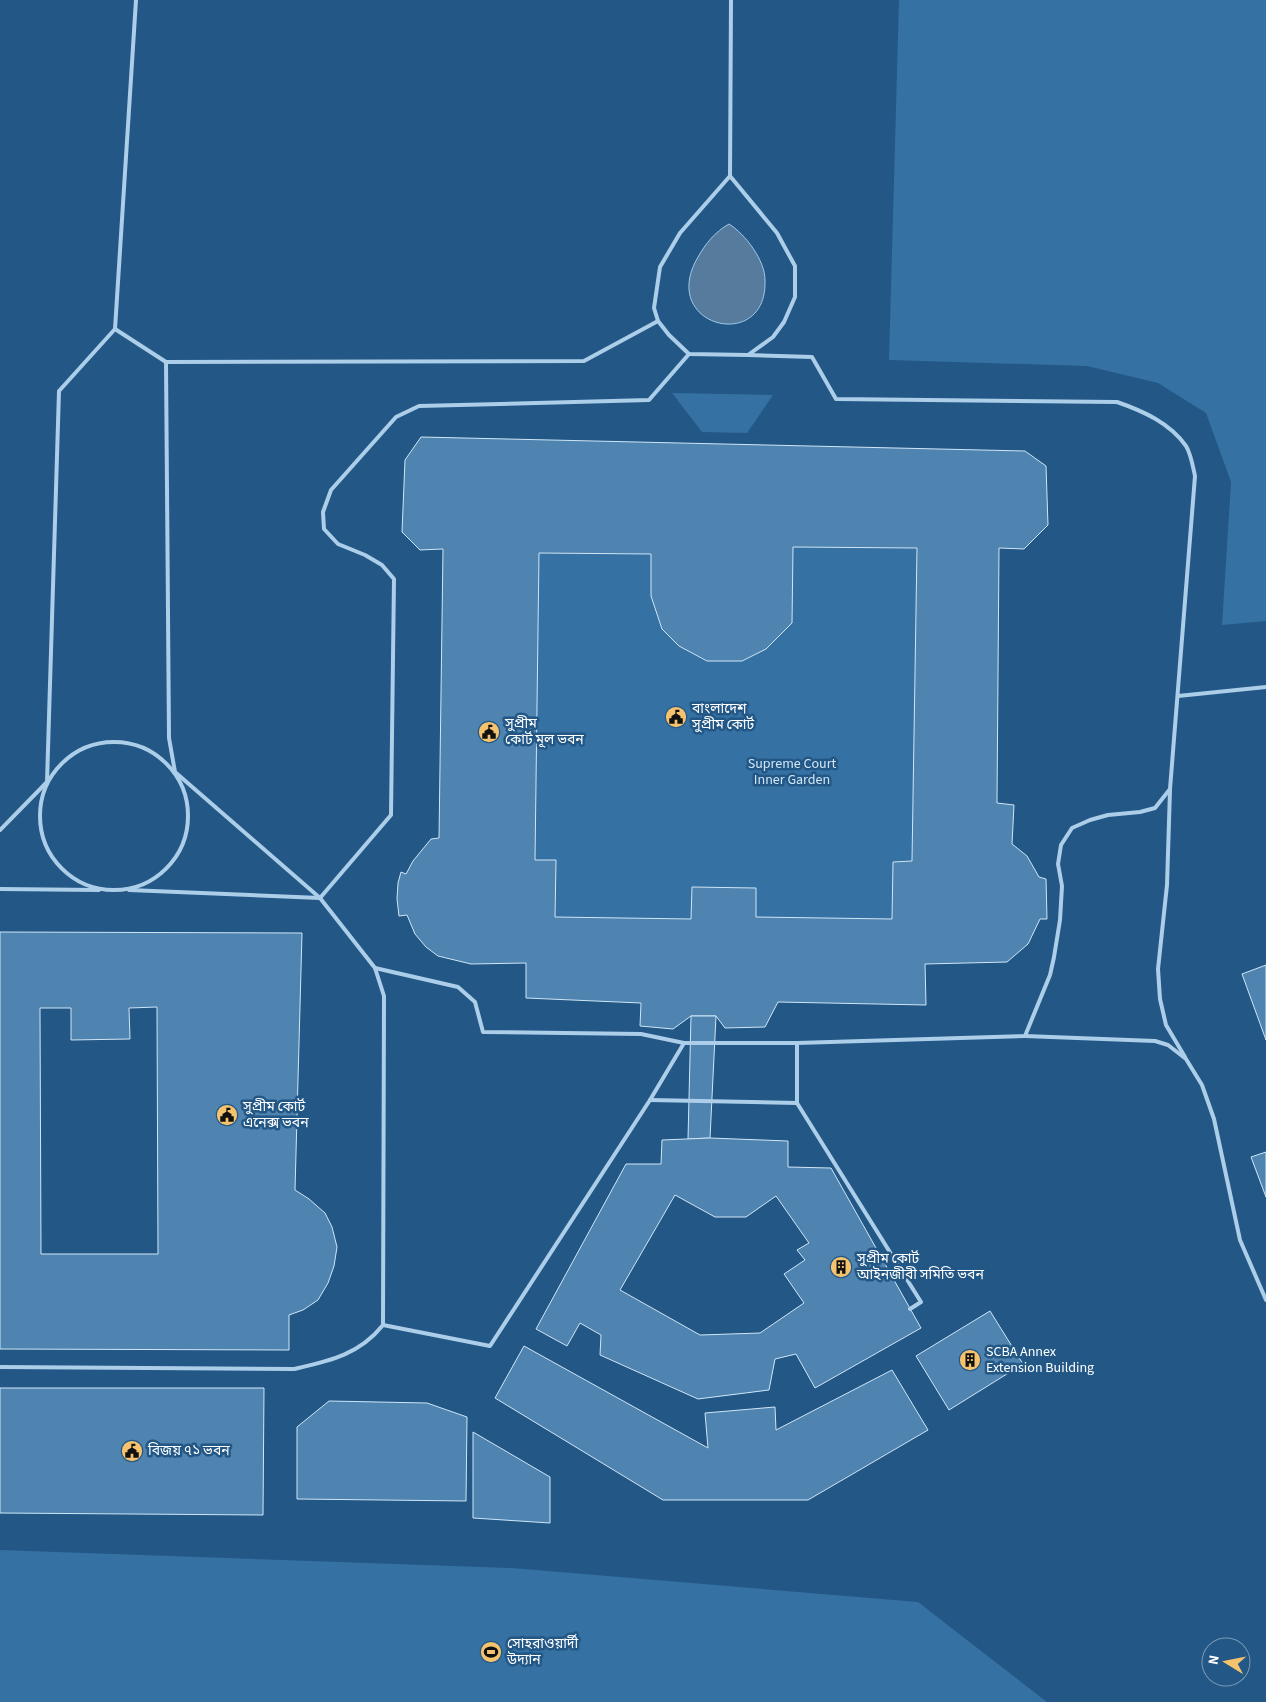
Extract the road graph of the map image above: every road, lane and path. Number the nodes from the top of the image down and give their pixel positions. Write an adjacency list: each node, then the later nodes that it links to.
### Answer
1 (136, 0): 5 (lane)
2 (731, 0): 3 (lane)
3 (730, 176): 4 (lane); 7 (lane)
4 (658, 322): 6 (lane); 8 (lane)
5 (115, 329): 8 (lane); 12 (lane)
6 (689, 354): 7 (lane); 18 (lane)
7 (748, 355): 10 (lane)
8 (166, 362): 11 (lane)
9 (1266, 687): 10 (lane)
10 (1178, 696): 13 (lane)
11 (175, 772): 12 (lane); 17 (lane); 18 (lane)
12 (47, 782): 14 (lane); 16 (lane)
13 (1170, 789): 20 (lane); 23 (lane)
14 (0, 830)
15 (0, 889): 16 (lane)
16 (103, 890): 17 (lane)
17 (130, 890): 18 (lane)
18 (320, 898): 19 (lane)
19 (375, 968): 21 (lane); 28 (lane)
20 (1025, 1036): 22 (lane); 23 (lane)
21 (684, 1043): 22 (lane); 24 (lane)
22 (797, 1043): 25 (lane)
23 (1186, 1059): 26 (lane)
24 (650, 1100): 25 (lane); 28 (lane)
25 (797, 1103): 27 (lane)
26 (1266, 1300)
27 (910, 1309)
28 (383, 1324): 29 (lane)
29 (0, 1367)

